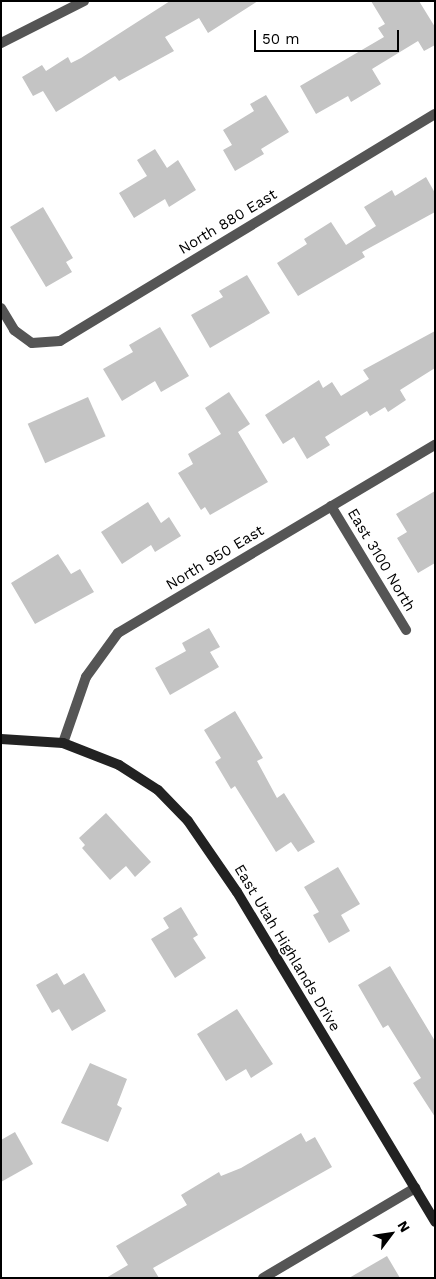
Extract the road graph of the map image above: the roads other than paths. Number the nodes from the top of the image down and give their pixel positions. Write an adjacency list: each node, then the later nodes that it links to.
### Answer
1 (84, 1): 2 (street)
2 (1, 43)
3 (435, 114): 4 (street, North 880 East)
4 (1, 308)
5 (435, 445): 6 (street, North 950 East)
6 (331, 506): 7 (street, East 3100 North); 9 (street, North 950 East)
7 (406, 630)
8 (1, 739): 9 (street, East Utah Highlands Drive)
9 (62, 743): 10 (street, East Utah Highlands Drive)
10 (415, 1188): 11 (street, East Utah Highlands Drive); 12 (street)
11 (435, 1222)
12 (263, 1278)

